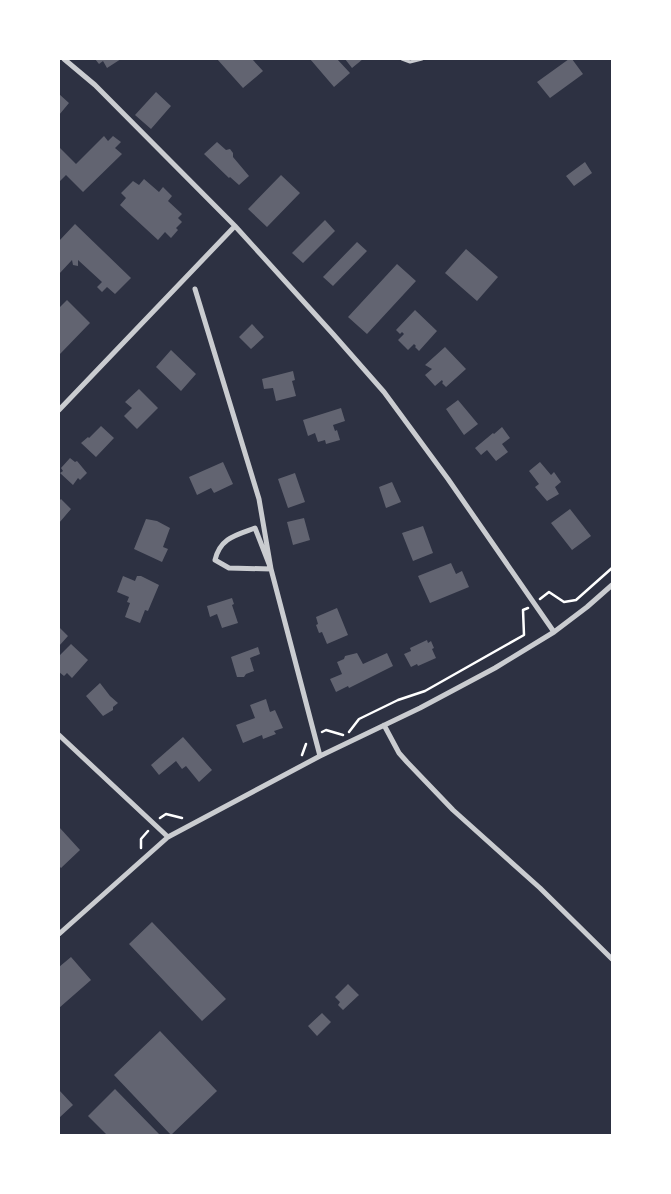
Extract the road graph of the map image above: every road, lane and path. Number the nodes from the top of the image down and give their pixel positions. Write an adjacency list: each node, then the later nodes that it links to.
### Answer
1 (64, 59): 4 (street)
2 (402, 59): 3 (lane)
3 (422, 59)
4 (235, 226): 6 (street); 10 (street)
5 (195, 289): 8 (street)
6 (59, 410)
7 (612, 568): 10 (path)
8 (271, 569): 8 (street); 14 (street)
9 (612, 585): 11 (street)
10 (534, 604): 11 (street); 14 (path)
11 (554, 632): 12 (street)
12 (384, 725): 15 (street); 22 (street)
13 (59, 735): 18 (street)
14 (315, 736): 15 (street); 16 (path)
15 (320, 756): 19 (street)
16 (295, 758)
17 (184, 818): 18 (path)
18 (154, 824): 19 (street); 20 (path)
19 (168, 837): 21 (street)
20 (140, 853)
21 (59, 934)
22 (612, 959)

